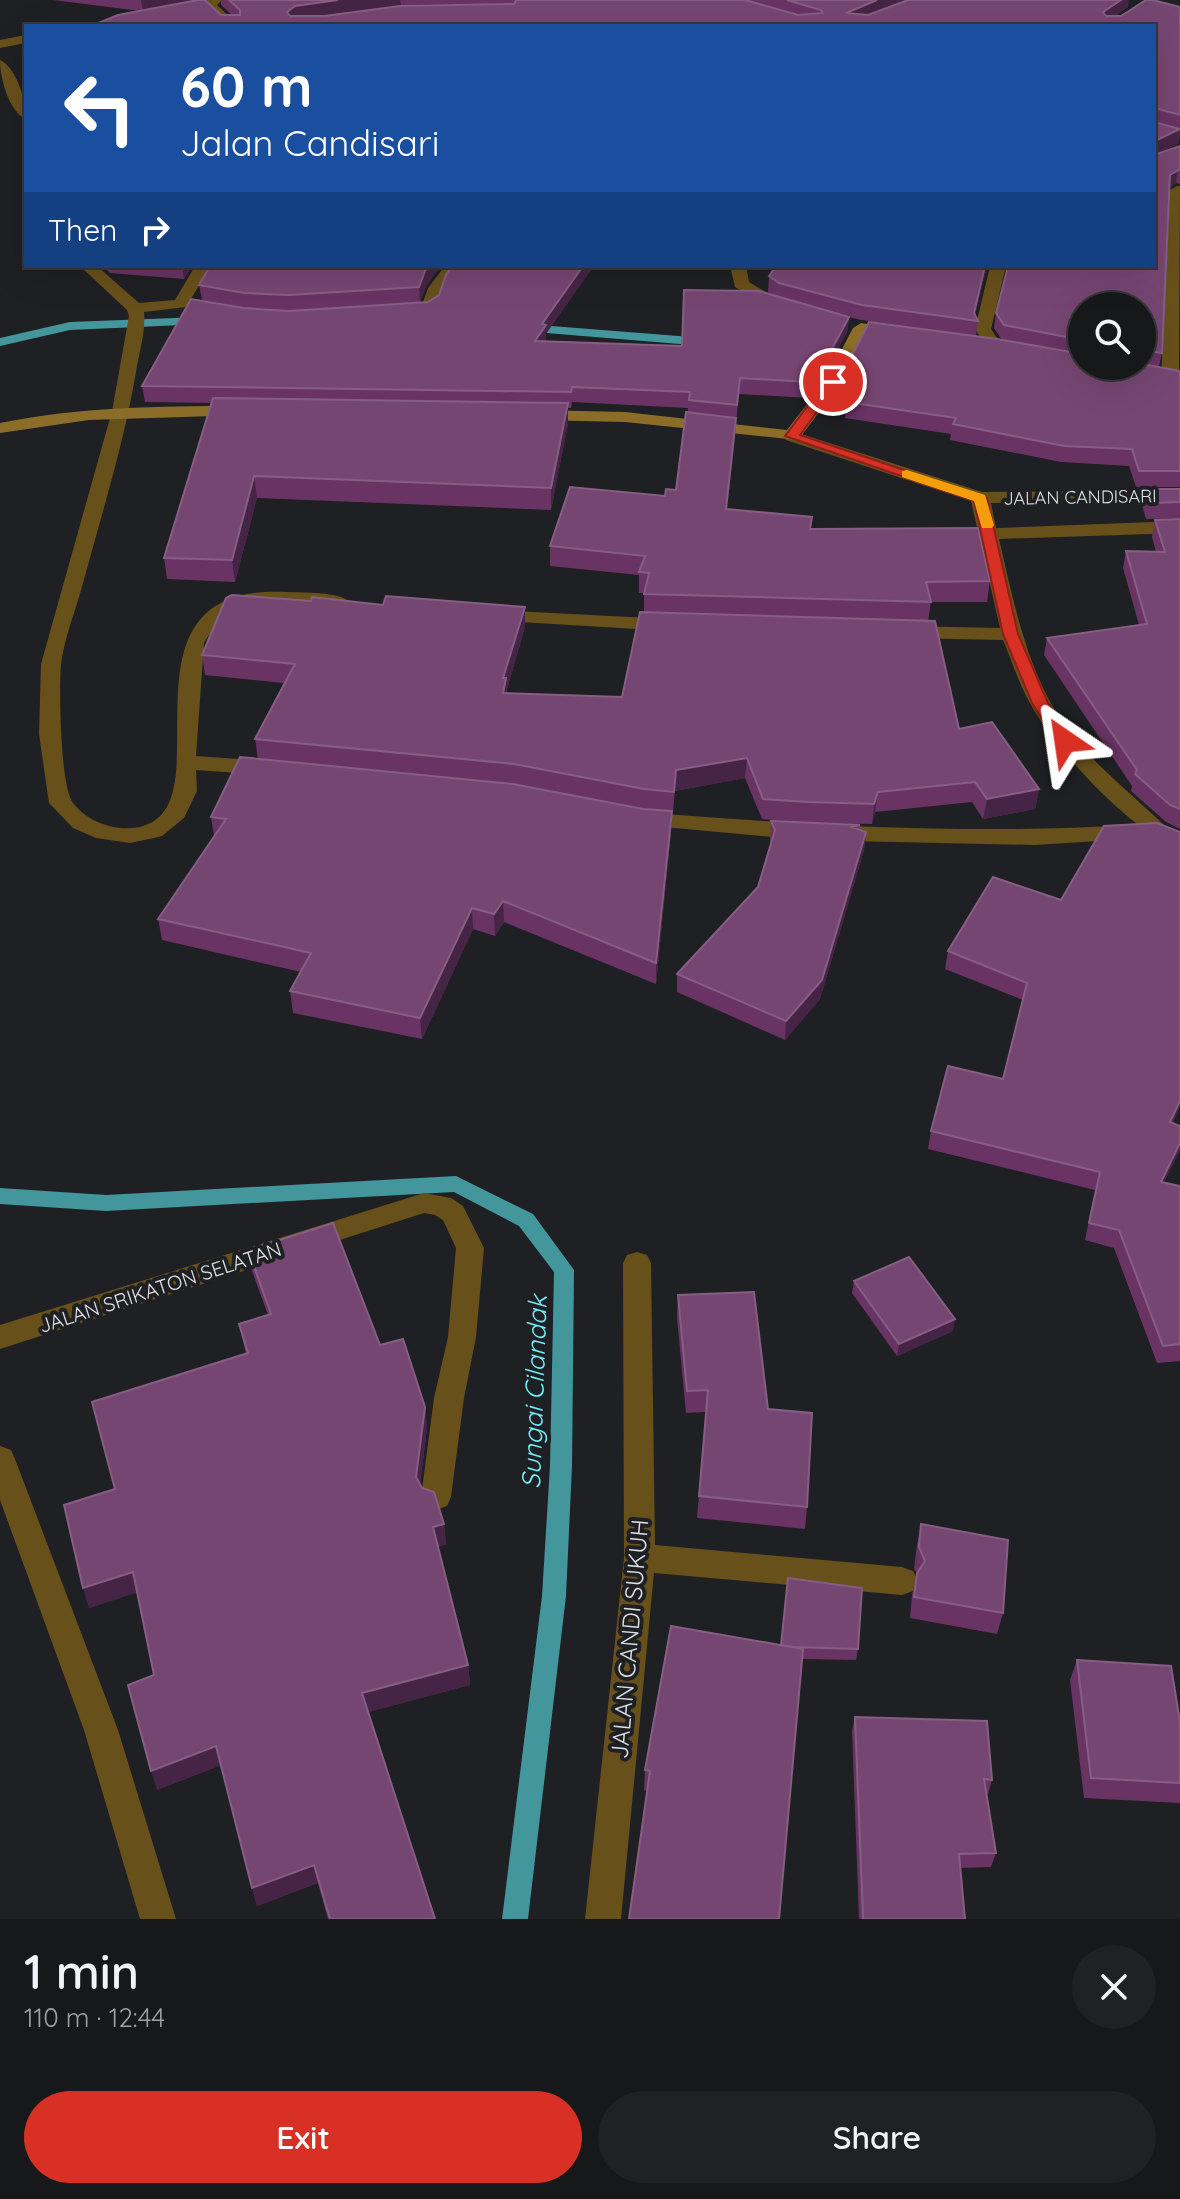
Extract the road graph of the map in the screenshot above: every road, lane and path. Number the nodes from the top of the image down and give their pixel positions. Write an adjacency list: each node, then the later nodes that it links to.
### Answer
1 (207, 4): 2 (street)
2 (231, 24)
3 (24, 39): 4 (street)
4 (0, 44)
5 (0, 64): 6 (street)
6 (24, 110)
7 (1174, 189): 18 (street)
8 (90, 268): 15 (street)
9 (202, 268): 15 (street)
10 (451, 268): 13 (street)
11 (738, 268): 14 (street)
12 (998, 268): 17 (street)
13 (395, 312)
14 (795, 312)
15 (135, 319): 19 (street)
16 (914, 336): 23 (street)
17 (965, 343)
18 (1169, 379)
19 (121, 411): 20 (street); 22 (street); 33 (street)
20 (258, 411)
21 (518, 415): 23 (street)
22 (0, 428)
23 (792, 436): 25 (street, JALAN CANDISARI)
24 (1180, 496): 25 (street, JALAN CANDISARI)
25 (980, 498): 27 (street, JALAN CANDISARI)
26 (1180, 527): 27 (street, JALAN CANDISARI)
27 (989, 534): 32 (street, JALAN CANDISARI)
28 (359, 605): 33 (street)
29 (468, 614): 30 (street)
30 (685, 626)
31 (886, 631): 32 (street)
32 (1011, 634): 36 (street, JALAN CANDISARI)
33 (185, 762): 34 (street)
34 (295, 771)
35 (615, 814): 36 (street)
36 (1156, 830): 37 (street, JALAN CANDISARI)
37 (1180, 841)
38 (637, 1263): 42 (street, JALAN CANDI SUKUH)
39 (0, 1337): 41 (street, JALAN SRIKATON SELATAN)
40 (0, 1459): 44 (street)
41 (436, 1497)
42 (640, 1558): 43 (street); 45 (street, JALAN CANDI SUKUH)
43 (902, 1581)
44 (158, 1919)
45 (603, 1919)

